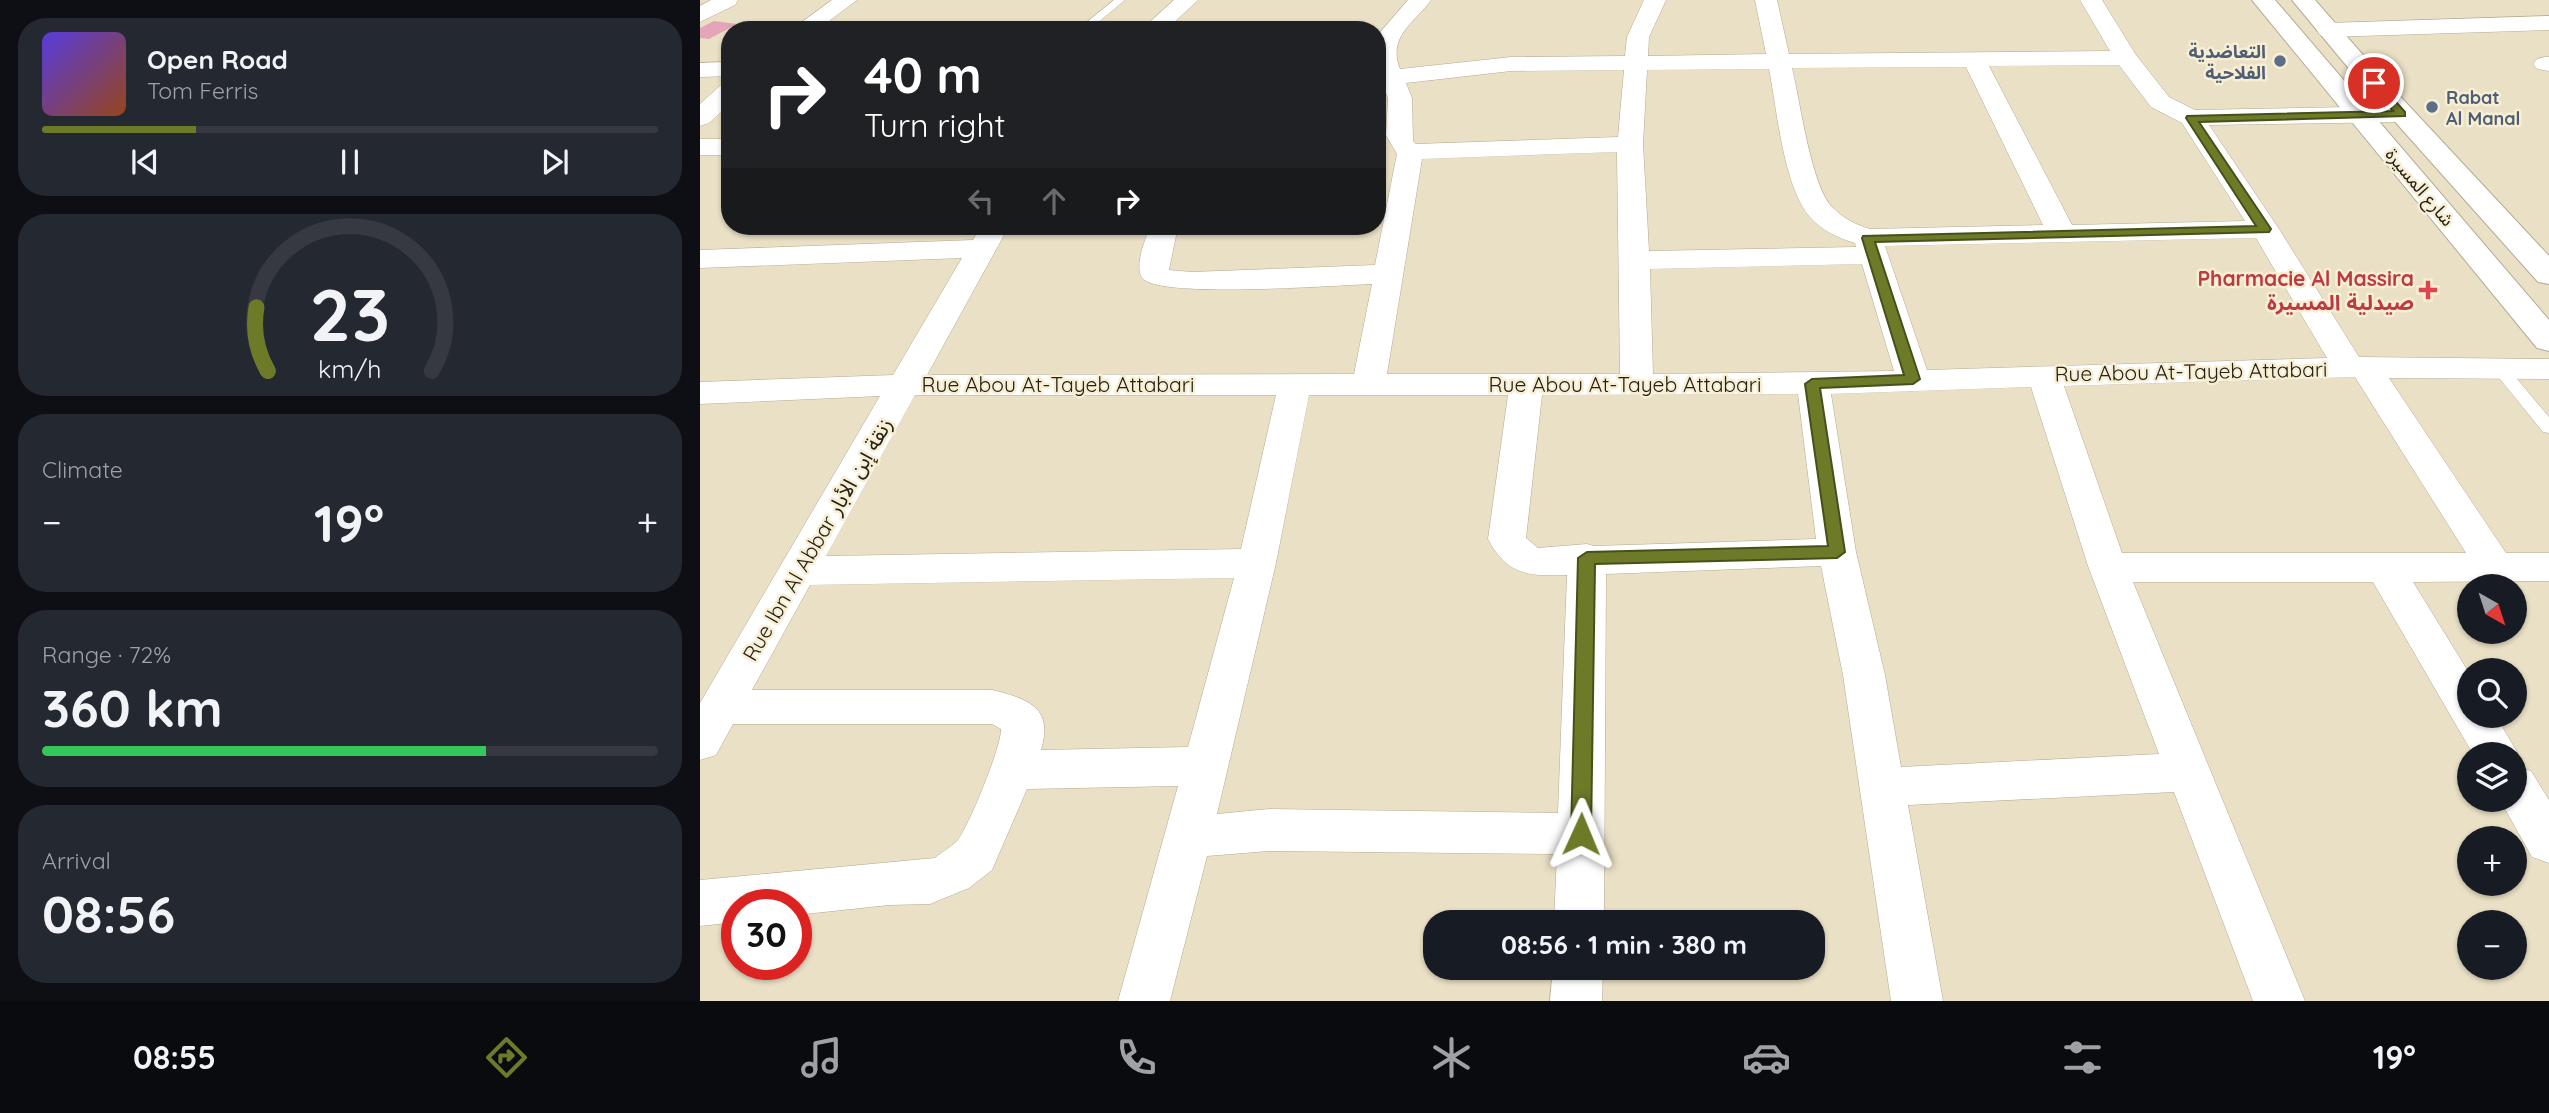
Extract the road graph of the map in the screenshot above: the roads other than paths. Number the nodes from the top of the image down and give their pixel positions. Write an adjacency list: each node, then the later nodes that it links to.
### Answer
1 (727, 0): 11 (street)
2 (846, 0): 12 (street)
3 (1120, 0): 13 (lane)
4 (1187, 0): 14 (street)
5 (1420, 0): 17 (street)
6 (1655, 0): 21 (street)
7 (1766, 0): 20 (street)
8 (2091, 0): 18 (street)
9 (2263, 0): 27 (street, شارع المسيرة)
10 (2303, 0): 16 (street, شارع المسيرة)
11 (700, 15)
12 (815, 21)
13 (1093, 21)
14 (1162, 21)
15 (2549, 23): 16 (street)
16 (2328, 30): 26 (street, شارع المسيرة)
17 (1386, 43)
18 (2126, 58): 19 (street); 29 (street)
19 (1974, 60): 20 (street); 35 (street)
20 (1779, 61): 21 (street); 38 (street)
21 (1635, 63): 24 (street); 30 (street)
22 (721, 69): 23 (street)
23 (700, 70)
24 (1389, 85): 32 (street)
25 (721, 98): 28 (street)
26 (2402, 114): 27 (street); 42 (street, شارع المسيرة)
27 (2359, 115): 29 (street); 43 (street, شارع المسيرة)
28 (700, 118)
29 (2191, 118): 34 (street)
30 (1630, 144): 32 (street); 40 (street)
31 (721, 147): 33 (street)
32 (1396, 147): 41 (street)
33 (700, 148)
34 (2264, 229): 35 (street); 44 (street)
35 (2060, 232): 38 (street)
36 (1162, 235): 41 (street)
37 (989, 237): 39 (street); 53 (street, Rue Ibn Al Abbar زنقة إبن الأبار)
38 (1870, 246): 40 (street); 48 (street)
39 (700, 259)
40 (1635, 260): 51 (street)
41 (1387, 274): 50 (street)
42 (2549, 275)
43 (2543, 326)
44 (2357, 368): 46 (street, Rue Abou At-Tayeb Attabari); 47 (street, Rue Abou At-Tayeb Attabari); 61 (street)
45 (2549, 369): 46 (street, Rue Abou At-Tayeb Attabari)
46 (2501, 370): 56 (lane)
47 (2043, 375): 48 (street, Rue Abou At-Tayeb Attabari); 60 (street)
48 (1913, 379): 52 (street, Rue Abou At-Tayeb Attabari)
49 (1295, 383): 50 (street, Rue Abou At-Tayeb Attabari); 53 (street, Rue Abou At-Tayeb Attabari); 59 (street)
50 (1369, 383): 54 (street, Rue Abou At-Tayeb Attabari)
51 (1637, 383): 52 (street, Rue Abou At-Tayeb Attabari); 54 (street, Rue Abou At-Tayeb Attabari)
52 (1812, 384): 57 (street)
53 (906, 385): 55 (street, Rue Abou At-Tayeb Attabari); 64 (street, Rue Ibn Al Abbar زنقة إبن الأبار)
54 (1526, 385): 58 (street)
55 (700, 393)
56 (2549, 428)
57 (1837, 552): 58 (street); 70 (street)
58 (1587, 558): 72 (street)
59 (1257, 563): 64 (street); 67 (street)
60 (2107, 566): 63 (street); 69 (street)
61 (2495, 567): 62 (street); 63 (street)
62 (2549, 567)
63 (2384, 568): 65 (street)
64 (799, 571): 66 (street, Rue Ibn Al Abbar زنقة إبن الأبار)
65 (2457, 690)
66 (710, 724): 68 (street)
67 (1206, 766): 68 (street); 73 (street)
68 (1012, 770): 75 (street)
69 (2189, 772): 70 (street); 81 (street)
70 (1882, 787): 80 (street)
71 (2527, 805): 74 (street)
72 (1581, 834): 73 (street); 76 (street)
73 (1188, 837): 78 (street)
74 (2549, 842)
75 (700, 903)
76 (1579, 910)
77 (1577, 980): 79 (street)
78 (1144, 1001)
79 (1576, 1001)
80 (1917, 1001)
81 (2279, 1001)

